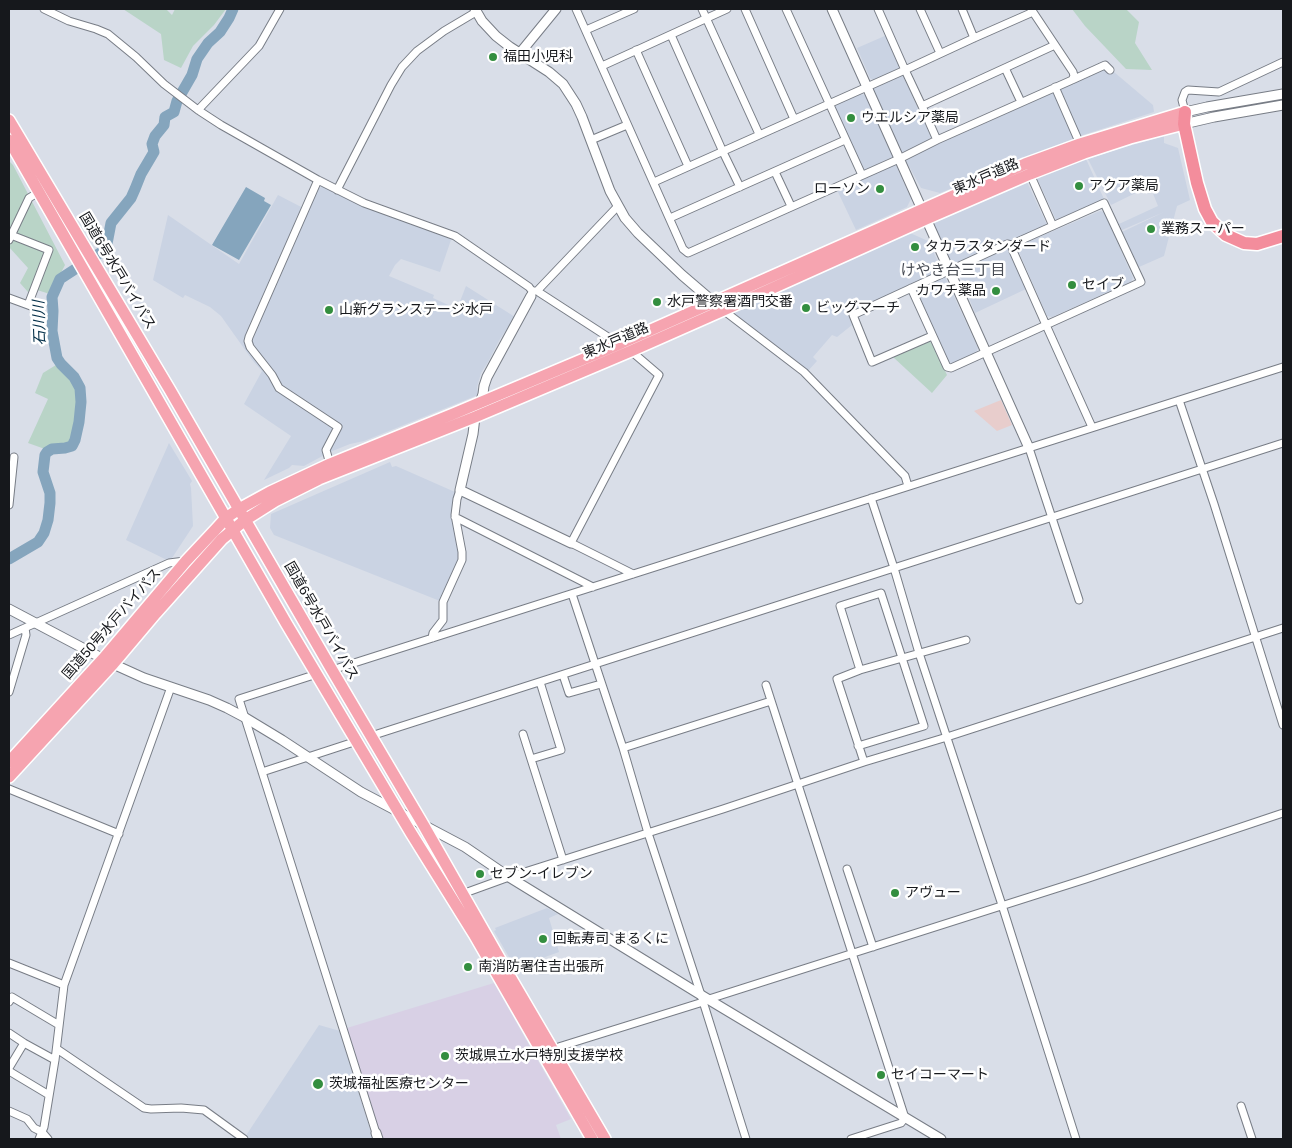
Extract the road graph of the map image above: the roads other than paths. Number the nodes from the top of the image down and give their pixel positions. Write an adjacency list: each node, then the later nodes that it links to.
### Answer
1 (44, 9): 37 (street)
2 (280, 9): 37 (street)
3 (556, 9): 22 (street)
4 (576, 9): 17 (street)
5 (634, 9): 17 (street)
6 (702, 9): 16 (street)
7 (727, 9): 16 (street)
8 (745, 9): 38 (street)
9 (786, 9): 34 (street)
10 (832, 9): 30 (street)
11 (878, 9): 27 (street)
12 (920, 9): 23 (street)
13 (476, 10): 22 (street); 57 (street)
14 (965, 10): 19 (street)
15 (1032, 10): 19 (street); 20 (street)
16 (706, 18): 18 (street); 42 (street)
17 (586, 30): 25 (street)
18 (671, 35): 21 (street); 48 (street)
19 (974, 38): 23 (street)
20 (1055, 45): 26 (street); 29 (street)
21 (636, 50): 25 (street); 50 (street)
22 (520, 53): 44 (street)
23 (940, 53): 27 (street)
24 (1283, 62): 40 (street)
25 (602, 66): 41 (street)
26 (1004, 68): 33 (street); 36 (street)
27 (905, 70): 30 (street); 36 (street)
28 (1110, 70): 29 (street)
29 (1072, 80): 31 (street)
30 (867, 87): 34 (street); 49 (street)
31 (1055, 87): 33 (street); 47 (street)
32 (1283, 94): 40 (street)
33 (1021, 102): 46 (street)
34 (829, 104): 38 (street); 45 (street)
35 (1283, 105): 40 (street)
36 (922, 106): 46 (street)
37 (198, 110): 54 (street)
38 (794, 119): 42 (street)
39 (9, 120): 95 (highway, 国道6号水戸バイパス)
40 (1187, 120): 47 (highway, 東水戸道路); 52 (highway, 東水戸道路); 64 (highway); 65 (highway)
41 (627, 125): 44 (street); 55 (street)
42 (759, 134): 48 (street)
43 (9, 140): 58 (highway, 国道6号水戸バイパス)
44 (591, 140): 59 (street)
45 (845, 140): 51 (street); 53 (street)
46 (937, 140): 49 (street)
47 (1080, 144): 61 (highway, 東水戸道路)
48 (722, 152): 50 (street); 56 (street)
49 (899, 159): 53 (street); 61 (street)
50 (688, 166): 55 (street)
51 (775, 172): 56 (street); 60 (street)
52 (1030, 174): 61 (highway, 東水戸道路); 63 (street)
53 (862, 175): 60 (street)
54 (318, 180): 57 (street); 89 (street)
55 (654, 182): 62 (street)
56 (740, 187): 62 (street)
57 (337, 190): 70 (street)
58 (39, 192): 66 (street); 98 (highway, 国道6号水戸バイパス)
59 (618, 206): 70 (street); 72 (street)
60 (791, 206): 62 (street)
61 (924, 214): 68 (street); 72 (highway, 東水戸道路); 74 (highway, 東水戸道路)
62 (670, 218)
63 (1053, 226): 67 (street); 75 (street)
64 (1283, 228)
65 (1283, 236)
66 (10, 237): 73 (street)
67 (1012, 245): 68 (street); 75 (street)
68 (949, 270): 69 (street); 80 (street)
69 (911, 288): 77 (street); 77 (street)
70 (533, 293): 78 (street); 83 (street)
71 (9, 298): 73 (street)
72 (714, 303): 74 (street); 78 (highway, 東水戸道路)
73 (28, 305): 76 (street)
74 (724, 310): 79 (highway, 東水戸道路); 91 (street)
75 (1046, 325): 80 (street); 85 (street)
76 (36, 332)
77 (932, 336): 80 (street)
78 (617, 345): 83 (highway, 東水戸道路)
79 (631, 351): 84 (highway, 東水戸道路); 101 (street)
80 (986, 352): 87 (street)
81 (1283, 366): 82 (street)
82 (1180, 400): 85 (street); 90 (street)
83 (480, 403): 84 (street); 89 (highway, 東水戸道路)
84 (474, 417): 92 (street); 99 (highway, 東水戸道路)
85 (1092, 427): 87 (street)
86 (1283, 443): 90 (street)
87 (1029, 448): 91 (street); 97 (street)
88 (14, 457): 94 (street)
89 (330, 464): 95 (highway, 東水戸道路)
90 (1202, 469): 97 (street); 113 (street)
91 (908, 486): 93 (street)
92 (460, 490): 96 (street); 101 (street)
93 (870, 498): 103 (street); 104 (street)
94 (9, 505)
95 (239, 509): 98 (highway, 国道50号水戸バイパス); 99 (highway, 国道6号水戸バイパス)
96 (455, 517): 105 (street); 114 (street)
97 (1053, 517): 103 (street); 107 (street)
98 (226, 518): 100 (highway, 国道6号水戸バイパス); 102 (highway, 国道50号水戸バイパス)
99 (245, 520): 100 (highway, 東水戸道路); 120 (highway, 国道6号水戸バイパス)
100 (232, 530): 118 (highway, 国道50号水戸バイパス); 122 (highway, 国道6号水戸バイパス)
101 (570, 544): 104 (street)
102 (186, 561): 109 (street); 118 (highway, 国道50号水戸バイパス)
103 (894, 568): 116 (street); 119 (street)
104 (633, 574): 105 (street)
105 (593, 587): 106 (street)
106 (572, 594): 114 (street); 119 (street)
107 (1079, 600)
108 (9, 609): 109 (street)
109 (37, 623): 110 (street); 118 (street)
110 (25, 628): 112 (street); 128 (street)
111 (1283, 628): 113 (street)
112 (9, 636)
113 (1255, 637): 131 (street); 134 (street)
114 (432, 638): 120 (street)
115 (966, 640): 116 (street)
116 (919, 653): 117 (street); 134 (street)
117 (901, 658): 121 (street); 121 (street); 136 (street)
118 (108, 662): 127 (street); 140 (highway, 国道50号水戸バイパス); 143 (highway, 国道50号水戸バイパス)
119 (594, 665): 123 (street); 125 (street)
120 (332, 670): 133 (highway, 国道6号水戸バイパス)
121 (860, 670): 136 (street)
122 (317, 674): 130 (street); 135 (highway, 国道6号水戸バイパス)
123 (563, 675): 124 (street); 125 (street)
124 (540, 682): 133 (street); 139 (street)
125 (601, 684): 137 (street)
126 (766, 685): 129 (street)
127 (171, 687): 130 (street); 150 (street)
128 (9, 692)
129 (771, 701): 137 (street); 144 (street)
130 (244, 717): 138 (street); 142 (street)
131 (1283, 725)
132 (523, 734): 139 (street)
133 (371, 736): 148 (highway, 国道6号水戸バイパス)
134 (947, 737): 141 (street); 155 (street)
135 (357, 741): 138 (street); 146 (highway, 国道6号水戸バイパス)
136 (858, 746): 141 (street)
137 (623, 748): 149 (street)
138 (308, 757): 142 (street); 146 (street)
139 (531, 759): 151 (street)
140 (9, 762)
141 (864, 762): 144 (street)
142 (262, 772): 174 (street)
143 (9, 777)
144 (798, 785): 149 (street); 157 (street)
145 (9, 789): 150 (street)
146 (399, 812): 148 (street); 177 (highway, 国道6号水戸バイパス)
147 (1283, 813): 155 (street)
148 (424, 826): 153 (street); 154 (highway, 国道6号水戸バイパス)
149 (648, 833): 151 (street); 160 (street)
150 (119, 834): 159 (street)
151 (563, 860): 153 (street)
152 (847, 869): 156 (street)
153 (509, 877): 154 (street); 160 (street)
154 (462, 894): 166 (highway, 国道6号水戸バイパス)
155 (1002, 905): 156 (street); 182 (street)
156 (873, 947): 157 (street)
157 (852, 954): 160 (street); 172 (street)
158 (9, 963): 159 (street)
159 (64, 985): 162 (street)
160 (704, 999): 166 (street); 172 (street); 179 (street)
161 (9, 1002): 162 (street)
162 (59, 1025): 165 (street)
163 (9, 1034): 164 (street)
164 (24, 1043): 167 (street); 168 (street)
165 (57, 1049): 167 (street); 176 (street)
166 (552, 1049): 178 (highway, 国道6号水戸バイパス)
167 (55, 1060): 169 (street)
168 (9, 1070): 169 (street)
169 (50, 1095): 173 (street)
170 (1241, 1106): 183 (street)
171 (9, 1111): 173 (street)
172 (905, 1118): 180 (street); 181 (street)
173 (41, 1136): 175 (street)
174 (377, 1136)
175 (48, 1139)
176 (244, 1139)
177 (592, 1139)
178 (606, 1139)
179 (746, 1139)
180 (850, 1139)
181 (941, 1139)
182 (1076, 1139)
183 (1252, 1139)

